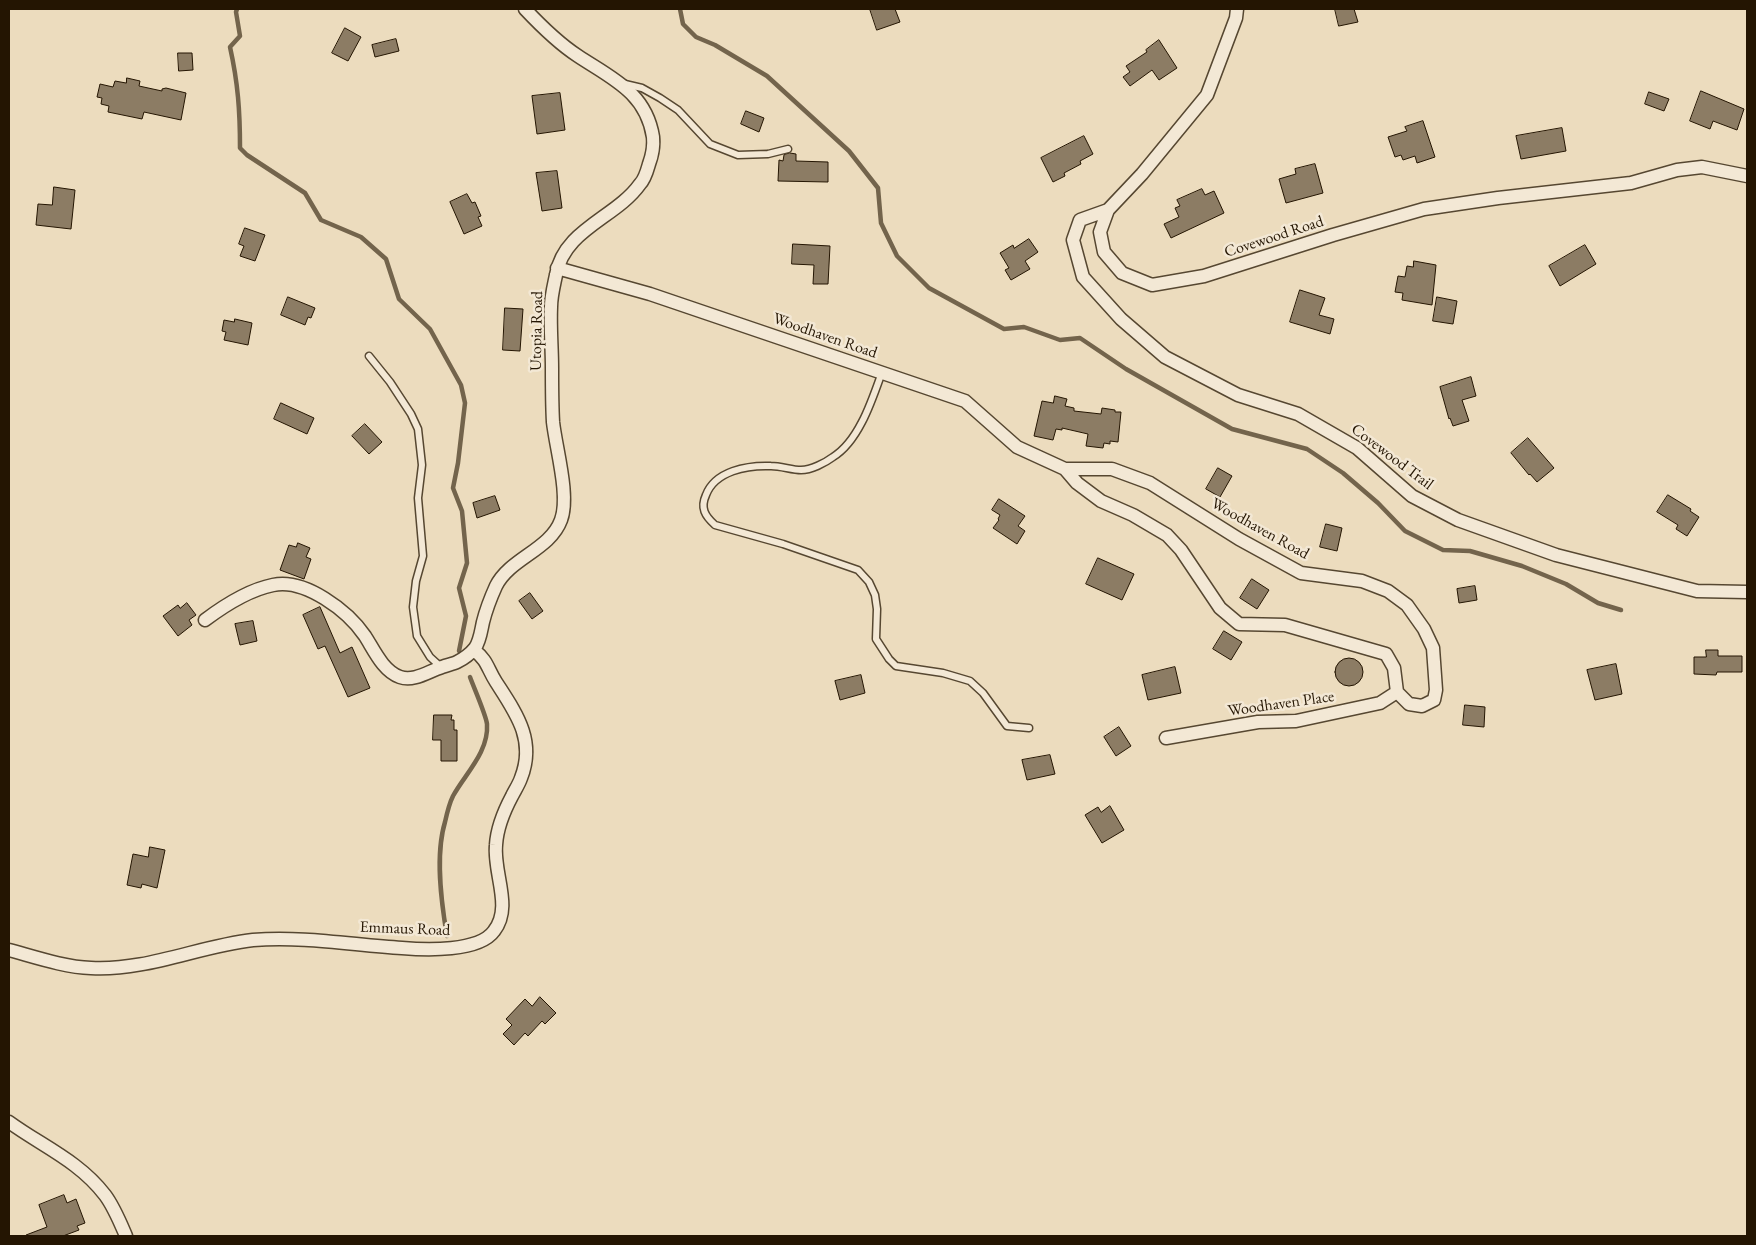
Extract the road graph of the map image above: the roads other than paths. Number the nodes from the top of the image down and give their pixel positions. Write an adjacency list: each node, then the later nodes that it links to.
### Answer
1 (525, 9): 3 (street, Utopia Road)
2 (1237, 9): 6 (street, Covewood Road)
3 (619, 82): 4 (lane); 7 (street, Utopia Road)
4 (788, 149)
5 (1747, 176): 6 (street, Covewood Road)
6 (1108, 210): 11 (street, Covewood Trail)
7 (557, 268): 9 (street, Woodhaven Road); 13 (street, Utopia Road)
8 (369, 356): 14 (lane)
9 (882, 372): 10 (street, Woodhaven Road); 16 (lane)
10 (1065, 469): 15 (street, Woodhaven Road); 15 (street, Woodhaven Road)
11 (1747, 592)
12 (204, 620): 14 (street)
13 (474, 650): 14 (street); 18 (street, Emmaus Road)
14 (441, 667)
15 (1397, 692): 17 (street, Woodhaven Place)
16 (1029, 728)
17 (1166, 738)
18 (9, 950)
19 (9, 1122): 20 (street)
20 (126, 1236)

